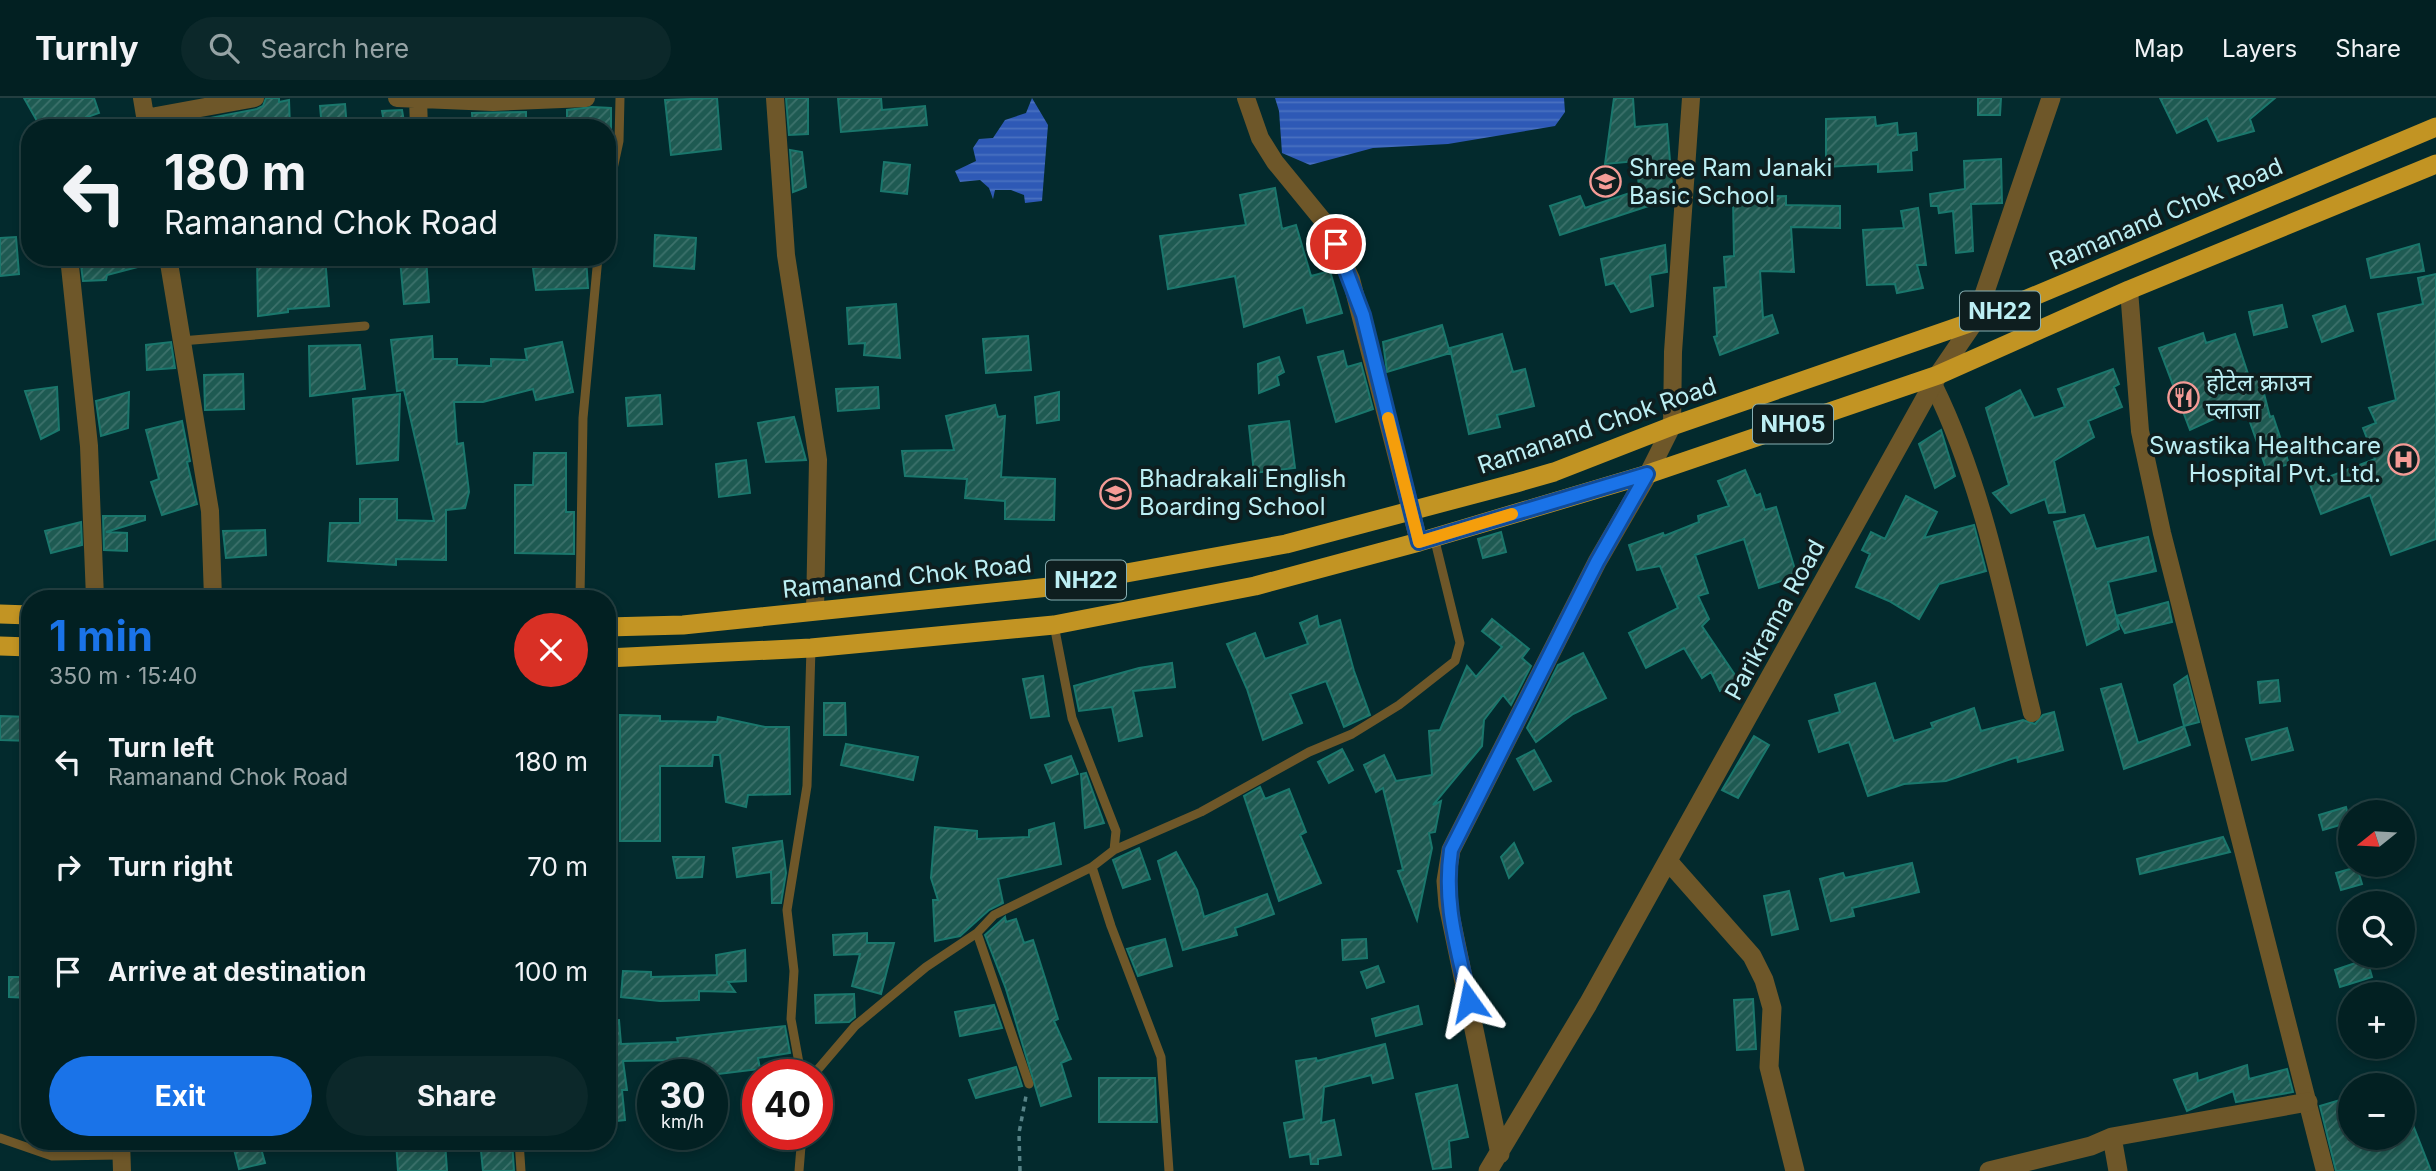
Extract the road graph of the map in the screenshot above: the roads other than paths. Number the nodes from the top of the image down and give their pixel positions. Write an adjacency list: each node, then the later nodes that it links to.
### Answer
1 (142, 98): 12 (street)
2 (255, 98): 13 (street)
3 (397, 98): 10 (street)
4 (586, 98): 11 (street)
5 (620, 98): 16 (lane)
6 (775, 98): 33 (street)
7 (1246, 98): 28 (street)
8 (1691, 98): 26 (street)
9 (2051, 98): 22 (street, Parikrama Road)
10 (418, 99): 11 (street); 14 (street)
11 (556, 99)
12 (145, 119)
13 (163, 119)
14 (419, 119)
15 (2436, 127): 22 (highway, Ramanand Chok Road / NH22)
16 (616, 155)
17 (2435, 167): 21 (highway, NH22)
18 (70, 266): 30 (street)
19 (169, 266): 24 (street)
20 (597, 266): 32 (lane)
21 (2129, 290): 25 (highway, NH22); 50 (street)
22 (1975, 321): 25 (street, Parikrama Road); 26 (highway, Ramanand Chok Road / NH22)
23 (365, 326): 24 (lane)
24 (181, 341): 31 (street)
25 (1936, 380): 27 (highway, NH05); 42 (street); 44 (street, Parikrama Road)
26 (1672, 426): 27 (street); 28 (highway, Ramanand Chok Road / NH22)
27 (1647, 474): 29 (highway, NH22); 54 (street)
28 (1411, 512): 29 (street); 33 (highway, Ramanand Chok Road / NH22)
29 (1426, 539): 36 (highway, NH22); 43 (lane)
30 (95, 590)
31 (213, 590)
32 (580, 590)
33 (815, 611): 37 (highway, Ramanand Chok Road / NH22)
34 (0, 614): 35 (highway)
35 (21, 615)
36 (1054, 625): 40 (highway, NH22); 43 (lane)
37 (616, 627)
38 (0, 646): 39 (highway)
39 (21, 647)
40 (811, 648): 41 (highway, NH22); 47 (lane)
41 (616, 659)
42 (2032, 713)
43 (1114, 850): 45 (lane)
44 (1668, 861): 54 (street, Parikrama Road); 64 (street)
45 (1092, 867): 46 (lane); 61 (lane)
46 (977, 933): 48 (lane); 49 (lane)
47 (799, 1059)
48 (827, 1059)
49 (1028, 1084)
50 (2308, 1102): 51 (street); 67 (street)
51 (2112, 1137): 65 (street); 66 (street)
52 (0, 1138): 53 (lane)
53 (21, 1145)
54 (1500, 1148): 62 (street, Parikrama Road); 63 (street)
55 (35, 1150): 58 (lane)
56 (520, 1150): 59 (lane)
57 (801, 1150): 60 (lane)
58 (121, 1156)
59 (521, 1171)
60 (799, 1171)
61 (1170, 1171)
62 (1488, 1171)
63 (1499, 1171)
64 (1795, 1171)
65 (1989, 1171)
66 (2118, 1171)
67 (2325, 1171)

